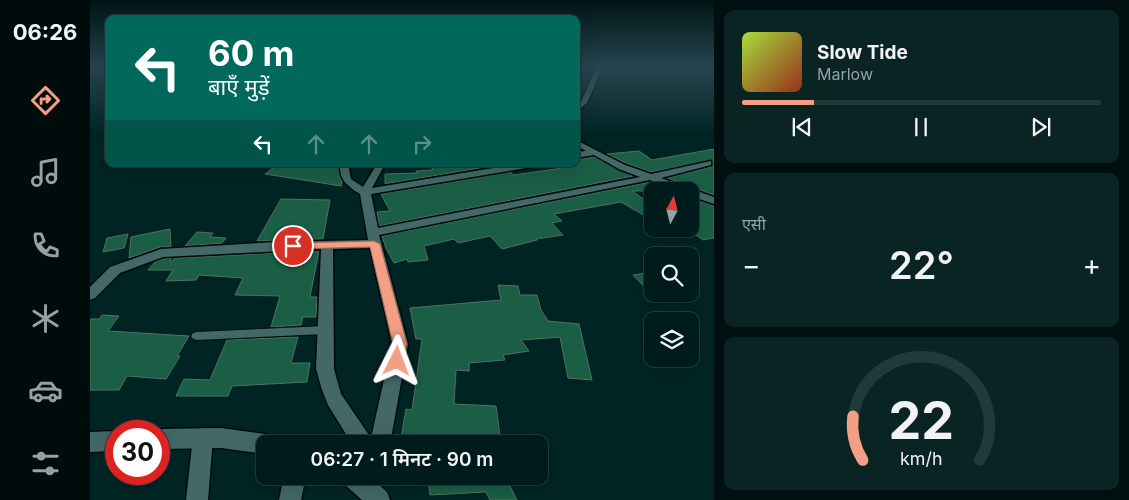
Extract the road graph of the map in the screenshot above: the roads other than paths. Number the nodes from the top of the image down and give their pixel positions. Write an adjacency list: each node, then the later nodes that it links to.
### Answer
1 (590, 89): 2 (street)
2 (580, 106)
3 (580, 144): 4 (street)
4 (595, 152): 5 (street); 10 (street)
5 (580, 154)
6 (708, 163): 10 (street)
7 (344, 167): 12 (street)
8 (379, 167): 12 (street)
9 (514, 167): 12 (street)
10 (648, 178): 11 (street); 15 (street)
11 (660, 182)
12 (365, 192): 15 (street)
13 (699, 196): 14 (street)
14 (714, 201)
15 (373, 238): 16 (street); 21 (street)
16 (327, 245): 17 (street); 18 (street)
17 (90, 295)
18 (325, 330): 19 (lane); 20 (street)
19 (197, 336)
20 (358, 435)
21 (382, 435)
22 (202, 437): 23 (street); 26 (street); 28 (street)
23 (170, 438)
24 (105, 441): 25 (street)
25 (90, 442)
26 (256, 443)
27 (293, 485): 29 (street)
28 (197, 500)
29 (290, 500)

